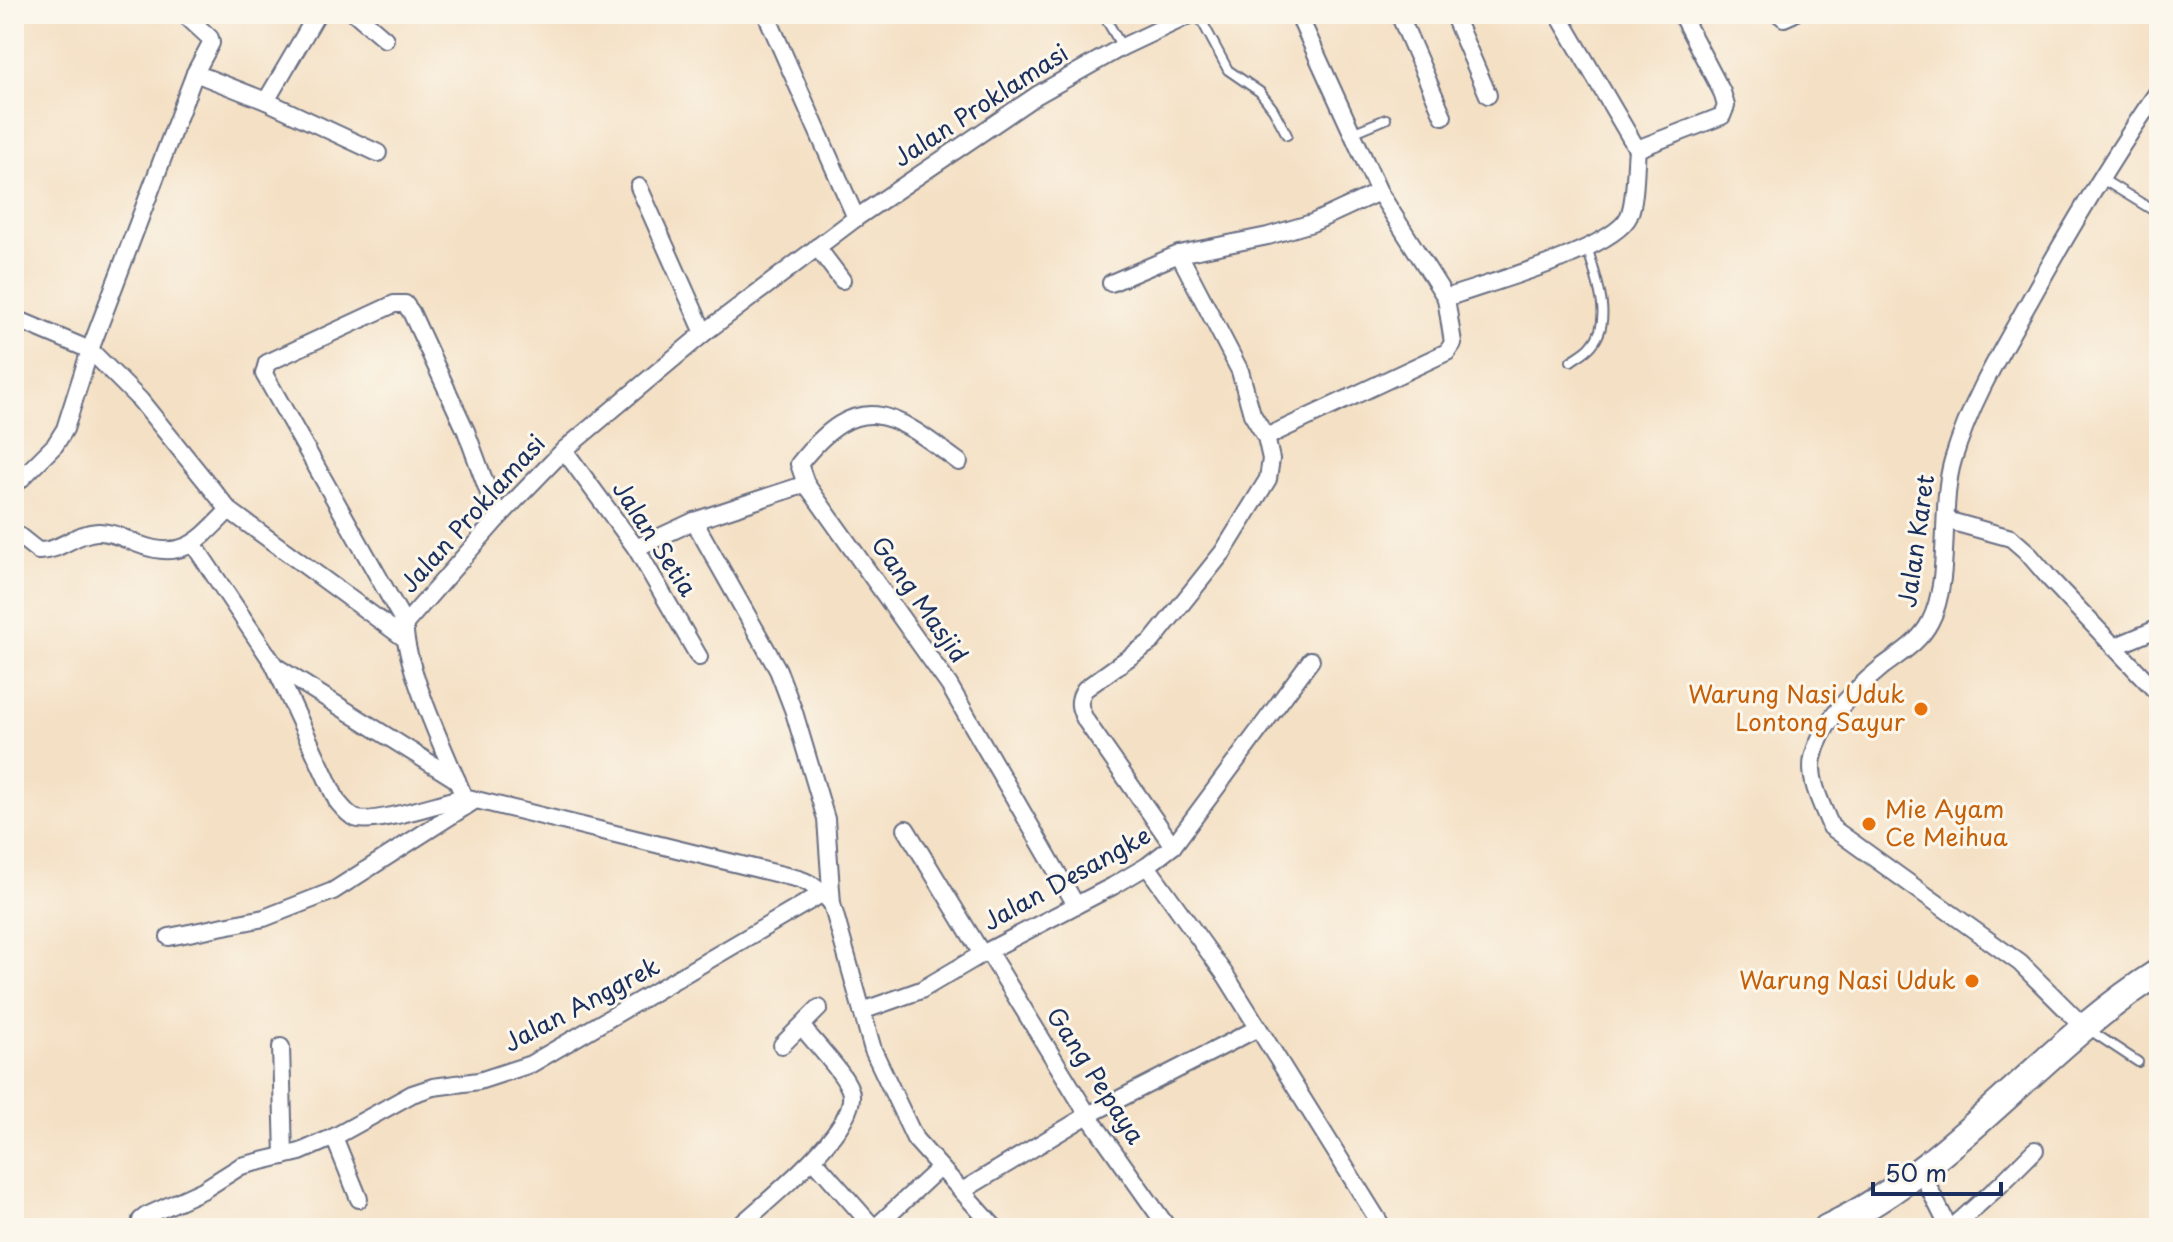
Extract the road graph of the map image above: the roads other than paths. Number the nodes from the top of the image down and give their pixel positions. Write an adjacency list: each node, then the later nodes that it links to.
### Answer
1 (184, 14): 16 (street)
2 (317, 14): 19 (street)
3 (356, 14): 14 (street)
4 (766, 14): 30 (street)
5 (1103, 14): 15 (lane)
6 (1195, 14): 15 (street, Jalan Proklamasi); 23 (lane)
7 (1298, 14): 22 (street)
8 (1399, 14): 20 (street)
9 (1453, 14): 18 (street)
10 (1558, 14): 24 (street)
11 (1681, 14): 24 (street)
12 (1779, 14): 13 (street)
13 (1793, 14)
14 (385, 39)
15 (1122, 47): 30 (street, Jalan Proklamasi)
16 (195, 73): 19 (street); 39 (street)
17 (2159, 90): 26 (street, Jalan Karet)
18 (1488, 95)
19 (266, 101): 25 (street)
20 (1443, 116)
21 (1386, 119): 22 (lane)
22 (1352, 133): 28 (street)
23 (1287, 135)
24 (1637, 149): 32 (street)
25 (378, 153)
26 (2101, 178): 29 (lane); 48 (street, Jalan Karet)
27 (639, 187): 38 (street)
28 (1379, 192): 33 (street); 36 (street)
29 (2159, 214)
30 (856, 218): 31 (street, Jalan Proklamasi)
31 (817, 247): 34 (street); 38 (street, Jalan Proklamasi)
32 (1588, 249): 36 (street); 40 (lane)
33 (1179, 254): 35 (street); 41 (street)
34 (842, 280)
35 (1111, 283)
36 (1446, 298): 41 (street)
37 (14, 318): 39 (street)
38 (704, 333): 42 (street, Jalan Proklamasi)
39 (90, 350): 45 (street); 46 (street)
40 (1571, 361)
41 (1266, 437): 63 (street)
42 (564, 450): 47 (street, Jalan Proklamasi); 52 (street, Jalan Setia)
43 (959, 462): 44 (street)
44 (806, 484): 49 (street); 66 (street, Gang Masjid)
45 (14, 486)
46 (229, 510): 51 (street); 54 (street)
47 (498, 518): 54 (street, Jalan Proklamasi); 54 (street)
48 (1946, 520): 55 (street); 72 (street, Jalan Karet)
49 (694, 521): 52 (street); 65 (street)
50 (14, 532): 51 (street)
51 (194, 545): 58 (street)
52 (636, 548): 56 (street, Jalan Setia)
53 (2159, 628): 55 (street)
54 (405, 631): 60 (street)
55 (2114, 647): 59 (street)
56 (699, 657)
57 (1311, 660): 63 (street, Jalan Desangke)
58 (275, 666): 60 (street); 61 (street)
59 (2157, 692)
60 (457, 780): 61 (street)
61 (469, 799): 65 (street); 67 (street)
62 (906, 829): 68 (street, Gang Pepaya)
63 (1173, 846): 64 (street, Jalan Desangke)
64 (1147, 866): 66 (street, Jalan Desangke); 74 (street)
65 (828, 898): 71 (street); 79 (street, Jalan Anggrek)
66 (1076, 905): 68 (street, Jalan Desangke)
67 (169, 937)
68 (985, 952): 71 (street, Jalan Desangke); 78 (street, Gang Pepaya)
69 (2159, 972): 72 (highway)
70 (819, 1008): 73 (street)
71 (862, 1011): 83 (street)
72 (2083, 1026): 77 (lane); 84 (highway)
73 (802, 1027): 75 (street); 82 (street)
74 (1258, 1028): 78 (street); 92 (street)
75 (782, 1045)
76 (281, 1047): 81 (street)
77 (2138, 1062)
78 (1088, 1115): 85 (street); 87 (street, Gang Pepaya)
79 (334, 1137): 81 (street, Jalan Anggrek); 86 (street)
80 (2035, 1150): 94 (street)
81 (284, 1156): 88 (street, Jalan Anggrek)
82 (814, 1160): 89 (street); 90 (street)
83 (939, 1168): 85 (street); 90 (street)
84 (1921, 1172): 93 (highway); 94 (street)
85 (962, 1191): 91 (street)
86 (359, 1199)
87 (1165, 1224)
88 (142, 1228)
89 (737, 1228)
90 (874, 1228)
91 (995, 1228)
92 (1383, 1228)
93 (1827, 1228)
94 (1950, 1228)

